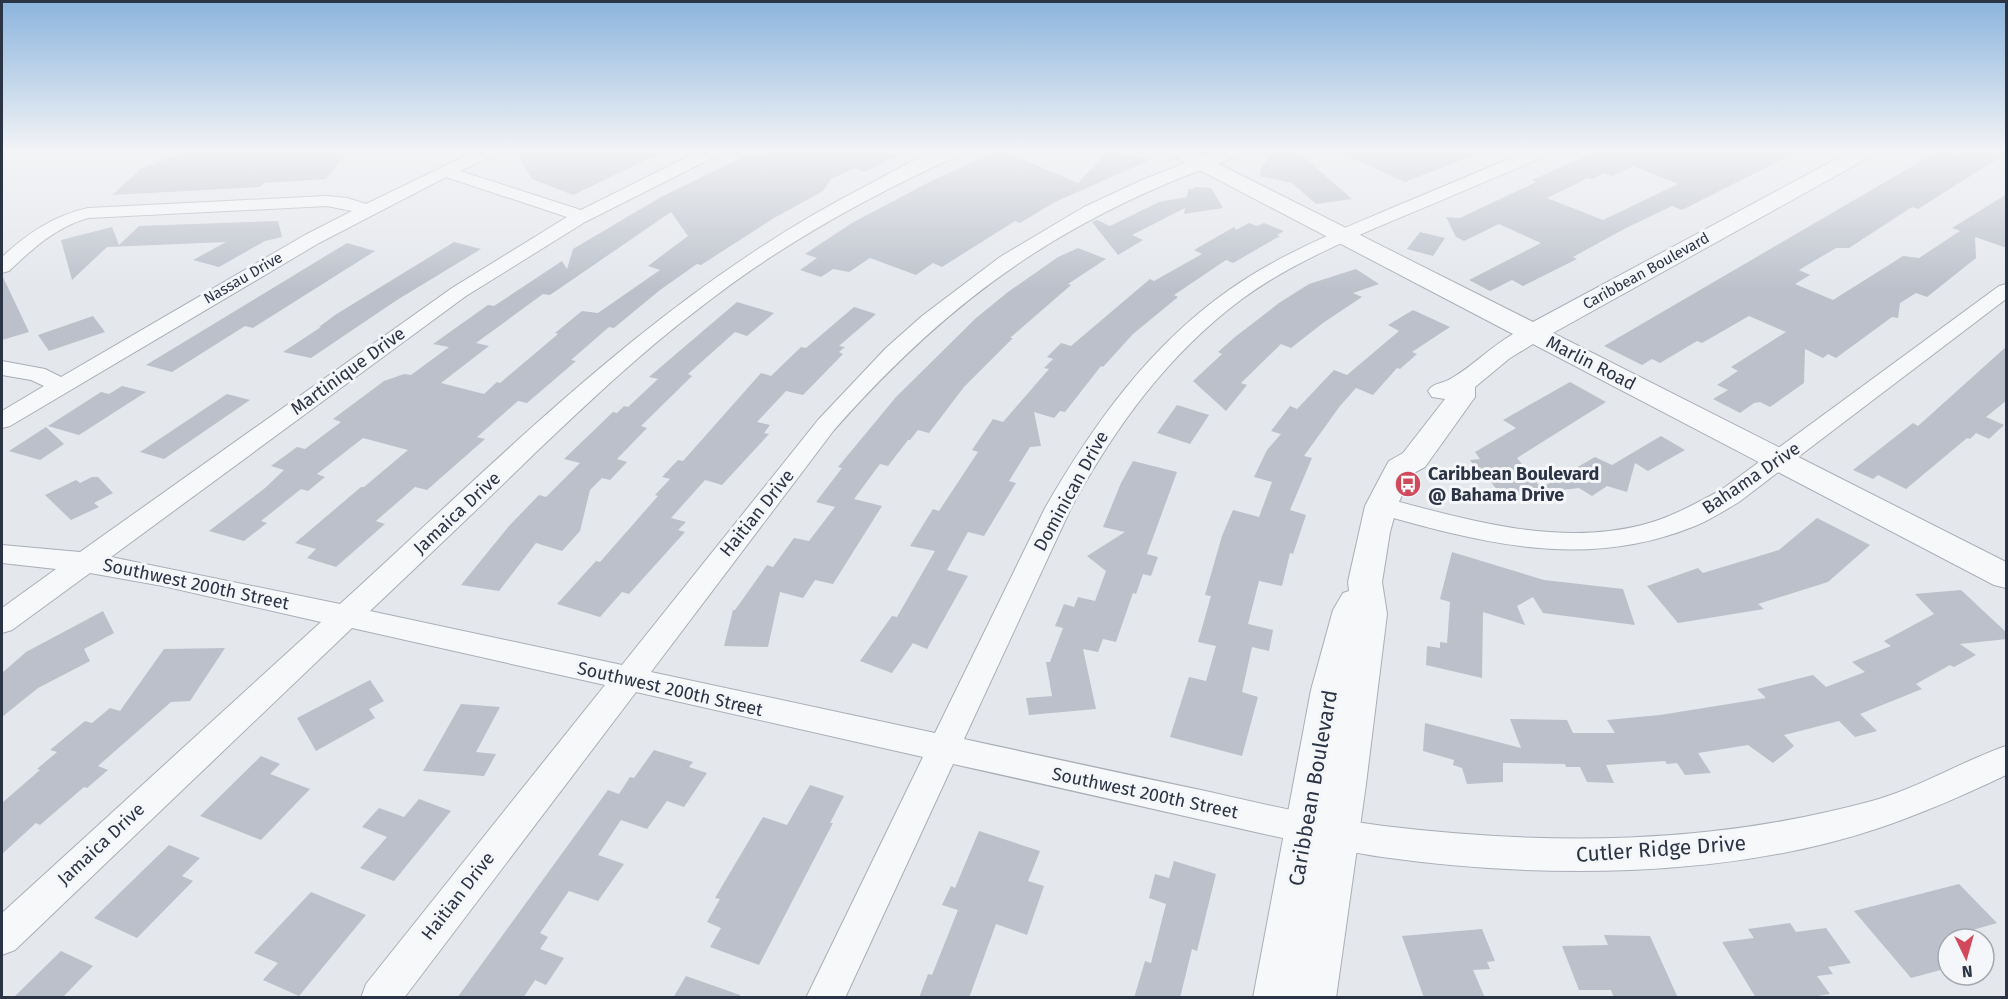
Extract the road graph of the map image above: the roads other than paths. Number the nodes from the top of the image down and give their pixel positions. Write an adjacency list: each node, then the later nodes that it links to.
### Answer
1 (393, 197): 9 (street, Nassau Drive)
2 (523, 197): 10 (street)
3 (621, 197): 10 (street, Martinique Drive)
4 (860, 197): 23 (street, Jamaica Drive)
5 (1120, 197): 25 (street, Haitian Drive)
6 (1265, 197): 11 (street, Marlin Road)
7 (1436, 197): 11 (street, Dominican Drive)
8 (1783, 197): 14 (street, Caribbean Boulevard)
9 (366, 210): 12 (street); 16 (street, Nassau Drive)
10 (582, 216): 21 (street, Martinique Drive)
11 (1342, 237): 14 (street, Marlin Road); 26 (street, Dominican Drive)
12 (2, 267)
13 (2007, 290): 18 (street, Bahama Drive)
14 (1533, 333): 18 (street, Marlin Road); 19 (street, Caribbean Boulevard)
15 (2, 368): 16 (street)
16 (59, 385): 17 (street, Nassau Drive)
17 (2, 421)
18 (1779, 461): 19 (street, Bahama Drive); 22 (street, Marlin Road)
19 (1381, 506): 28 (street, Caribbean Boulevard)
20 (2, 554): 21 (street, Southwest 200th Street)
21 (84, 562): 23 (street, Southwest 200th Street); 24 (street, Martinique Drive)
22 (2007, 576)
23 (347, 616): 25 (street, Southwest 200th Street); 29 (street, Jamaica Drive)
24 (2, 622)
25 (629, 680): 26 (street, Southwest 200th Street); 30 (street, Haitian Drive)
26 (945, 750): 28 (street, Southwest 200th Street); 31 (street, Dominican Drive)
27 (2007, 760): 28 (street, Cutler Ridge Drive)
28 (1322, 830): 32 (street, Caribbean Boulevard); 33 (street, Caribbean Boulevard)
29 (2, 937)
30 (380, 998)
31 (825, 998)
32 (1277, 998)
33 (1312, 998)

